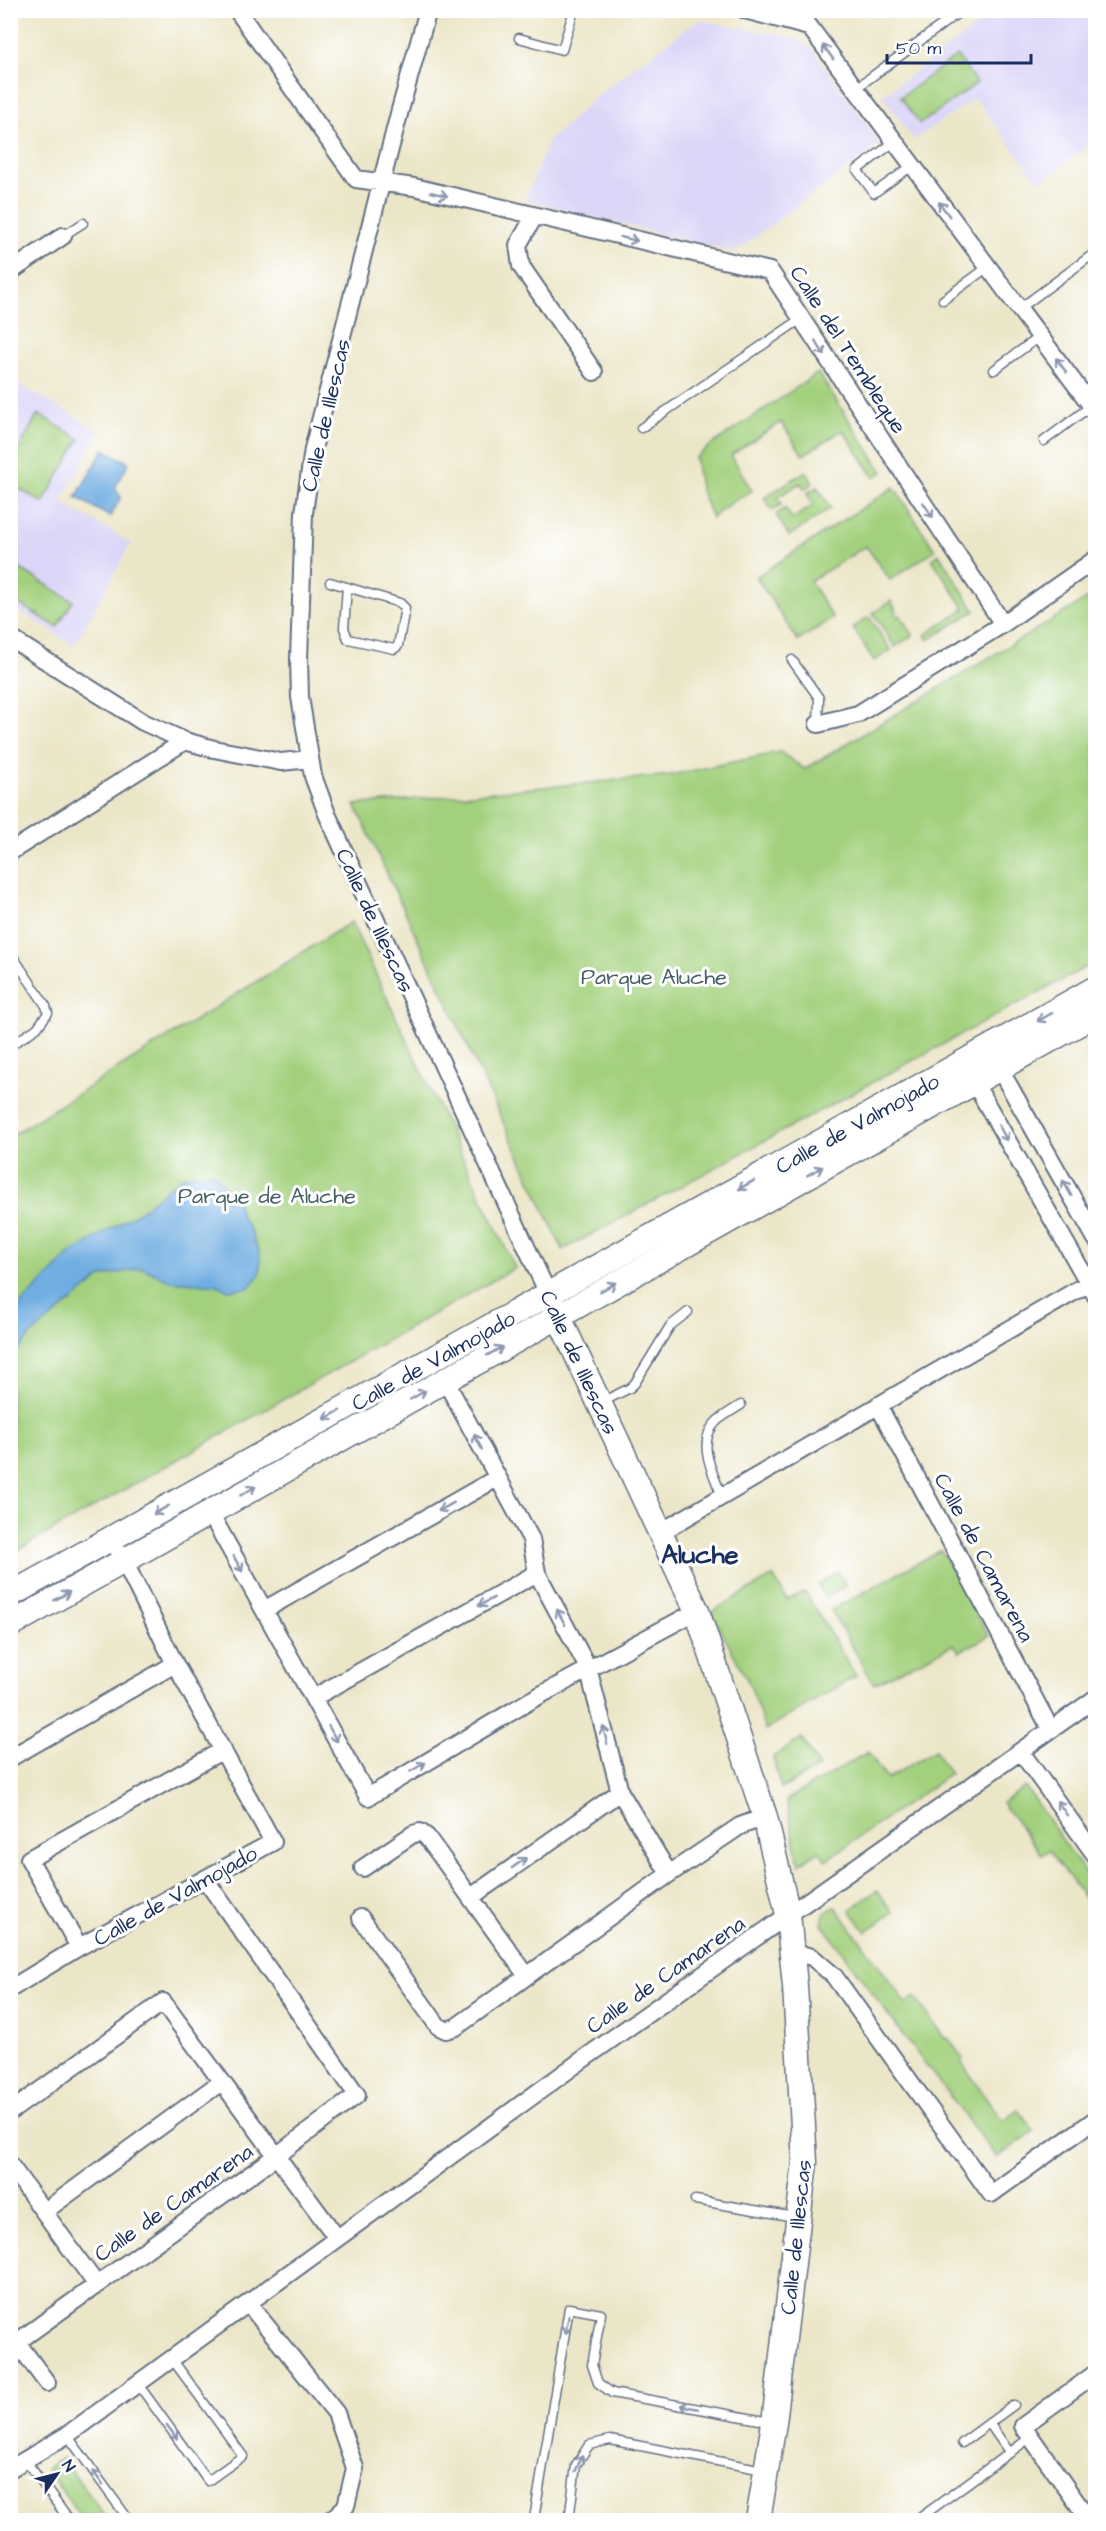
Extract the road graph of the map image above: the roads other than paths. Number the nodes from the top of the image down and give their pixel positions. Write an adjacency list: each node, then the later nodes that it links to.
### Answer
1 (237, 10): 12 (street)
2 (428, 10): 12 (street, Calle de Illescas)
3 (574, 10): 8 (lane)
4 (745, 10): 7 (street)
5 (797, 10): 7 (street)
6 (962, 10): 9 (lane)
7 (809, 27): 9 (street, one-way to 7)
8 (519, 38)
9 (855, 89): 10 (street)
10 (894, 142): 11 (street); 11 (lane)
11 (912, 166): 17 (street, one-way to 11)
12 (381, 183): 13 (street, Calle del Tembleque, one-way to 13); 36 (street, Calle de Illescas)
13 (534, 217): 21 (street, Calle del Tembleque, one-way to 21); 24 (street)
14 (82, 223): 15 (lane)
15 (63, 236): 18 (street)
16 (1095, 252): 20 (lane)
17 (988, 267): 19 (lane); 20 (street)
18 (10, 272)
19 (943, 300)
20 (1019, 309): 22 (street)
21 (801, 319): 26 (lane); 31 (street, Calle del Tembleque, one-way to 31)
22 (1040, 336): 23 (lane); 25 (street, one-way to 22)
23 (994, 370)
24 (594, 372)
25 (1092, 402): 27 (lane)
26 (641, 428)
27 (1044, 441)
28 (1095, 559): 31 (street)
29 (330, 582): 30 (lane)
30 (347, 587): 30 (lane)
31 (1003, 624): 34 (street)
32 (10, 638): 35 (street)
33 (792, 660): 34 (lane)
34 (818, 724)
35 (185, 741): 36 (street); 37 (street)
36 (309, 759): 47 (street, Calle de Illescas)
37 (10, 852)
38 (10, 952): 41 (lane)
39 (1095, 988): 42 (street, Calle de Valmojado, one-way to 42)
40 (1095, 1014): 43 (street, Calle de Valmojado)
41 (11, 1046)
42 (974, 1057): 43 (street); 47 (street, Calle de Valmojado, one-way to 47)
43 (999, 1068): 44 (street, Calle de Valmojado); 45 (street, one-way to 43)
44 (974, 1082): 46 (street, Calle de Valmojado, one-way to 46); 47 (street, Calle de Valmojado, one-way to 44)
45 (1095, 1239)
46 (1093, 1286): 52 (street)
47 (553, 1305): 49 (street, Calle de Valmojado, one-way to 47); 50 (street, Calle de Illescas); 57 (street, Calle de Valmojado, one-way to 57)
48 (688, 1312): 50 (lane)
49 (445, 1380): 53 (street, one-way to 49); 55 (street, Calle de Valmojado, one-way to 49)
50 (599, 1403): 56 (street, Calle de Illescas)
51 (741, 1405): 54 (lane)
52 (878, 1406): 54 (street); 68 (street, Calle de Camarena)
53 (497, 1478): 59 (street); 61 (street, one-way to 61)
54 (723, 1496): 56 (street)
55 (210, 1513): 58 (street, Calle de Valmojado); 61 (street, one-way to 61)
56 (661, 1532): 62 (street, Calle de Illescas)
57 (110, 1538): 58 (street, Calle de Valmojado); 60 (street, Calle de Valmojado)
58 (124, 1561): 63 (street, Calle de Valmojado, one-way to 58); 64 (street, Calle de Valmojado)
59 (537, 1574): 65 (street, one-way to 59); 66 (street, one-way to 66)
60 (10, 1595)
61 (264, 1610): 66 (street)
62 (697, 1611): 65 (street); 73 (street, Calle de Illescas)
63 (10, 1625)
64 (176, 1664): 69 (street, Calle de Valmojado); 71 (street)
65 (588, 1668): 66 (street, one-way to 65); 72 (street, one-way to 65)
66 (313, 1698)
67 (1095, 1698): 68 (street, Calle de Camarena)
68 (1052, 1730): 70 (street, Calle de Camarena)
69 (222, 1750): 77 (street, Calle de Valmojado); 81 (street, Calle de Valmojado)
70 (1021, 1752): 74 (street, one-way to 70); 79 (street, Calle de Camarena)
71 (10, 1758)
72 (620, 1792): 76 (street); 78 (street, one-way to 72)
73 (765, 1817): 76 (street); 79 (street, Calle de Illescas)
74 (1095, 1856)
75 (363, 1868): 78 (street)
76 (669, 1874): 83 (street)
77 (205, 1879): 81 (street, Calle de Valmojado); 88 (street, Calle de Camarena)
78 (471, 1897): 83 (street)
79 (788, 1914): 82 (street, Calle de Illescas); 93 (street, Calle de Camarena)
80 (361, 1918): 83 (street)
81 (80, 1947): 84 (street, Calle de Valmojado)
82 (792, 1952): 87 (street); 92 (street, Calle de Illescas)
83 (527, 1976)
84 (10, 1989)
85 (220, 2082): 86 (street, Calle de Camarena); 88 (street, Calle de Camarena); 91 (street)
86 (10, 2112)
87 (1095, 2119)
88 (275, 2157): 93 (street, Calle de Camarena); 94 (street, Calle de Camarena)
89 (10, 2165): 91 (street, Calle de Camarena)
90 (695, 2200): 92 (lane)
91 (45, 2211): 94 (street, Calle de Camarena)
92 (798, 2217): 102 (street, Calle de Illescas)
93 (337, 2238): 95 (street, Calle de Camarena)
94 (96, 2284): 96 (street, Calle de Camarena)
95 (248, 2303): 97 (street, Calle de Camarena); 113 (street)
96 (14, 2338): 99 (street, Calle de Camarena)
97 (172, 2359): 100 (street, Calle de Camarena); 100 (lane, one-way to 97)
98 (1095, 2373): 105 (street)
99 (47, 2383)
100 (138, 2384): 104 (street, Calle de Camarena)
101 (1014, 2404): 103 (lane)
102 (774, 2423): 110 (street, Calle de Illescas); 114 (lane, one-way to 114)
103 (989, 2423): 106 (lane); 107 (lane)
104 (67, 2435): 108 (street, Calle de Camarena); 112 (lane, one-way to 104)
105 (1031, 2438): 107 (lane); 118 (street)
106 (962, 2443)
107 (1010, 2453): 117 (lane)
108 (26, 2461): 109 (street, Calle de Camarena); 111 (lane)
109 (10, 2469)
110 (765, 2471): 115 (lane, one-way to 110); 116 (street, Calle de Illescas)
111 (69, 2520)
112 (129, 2520)
113 (331, 2520)
114 (551, 2520)
115 (569, 2520)
116 (758, 2520)
117 (917, 2520)
118 (1089, 2520)

